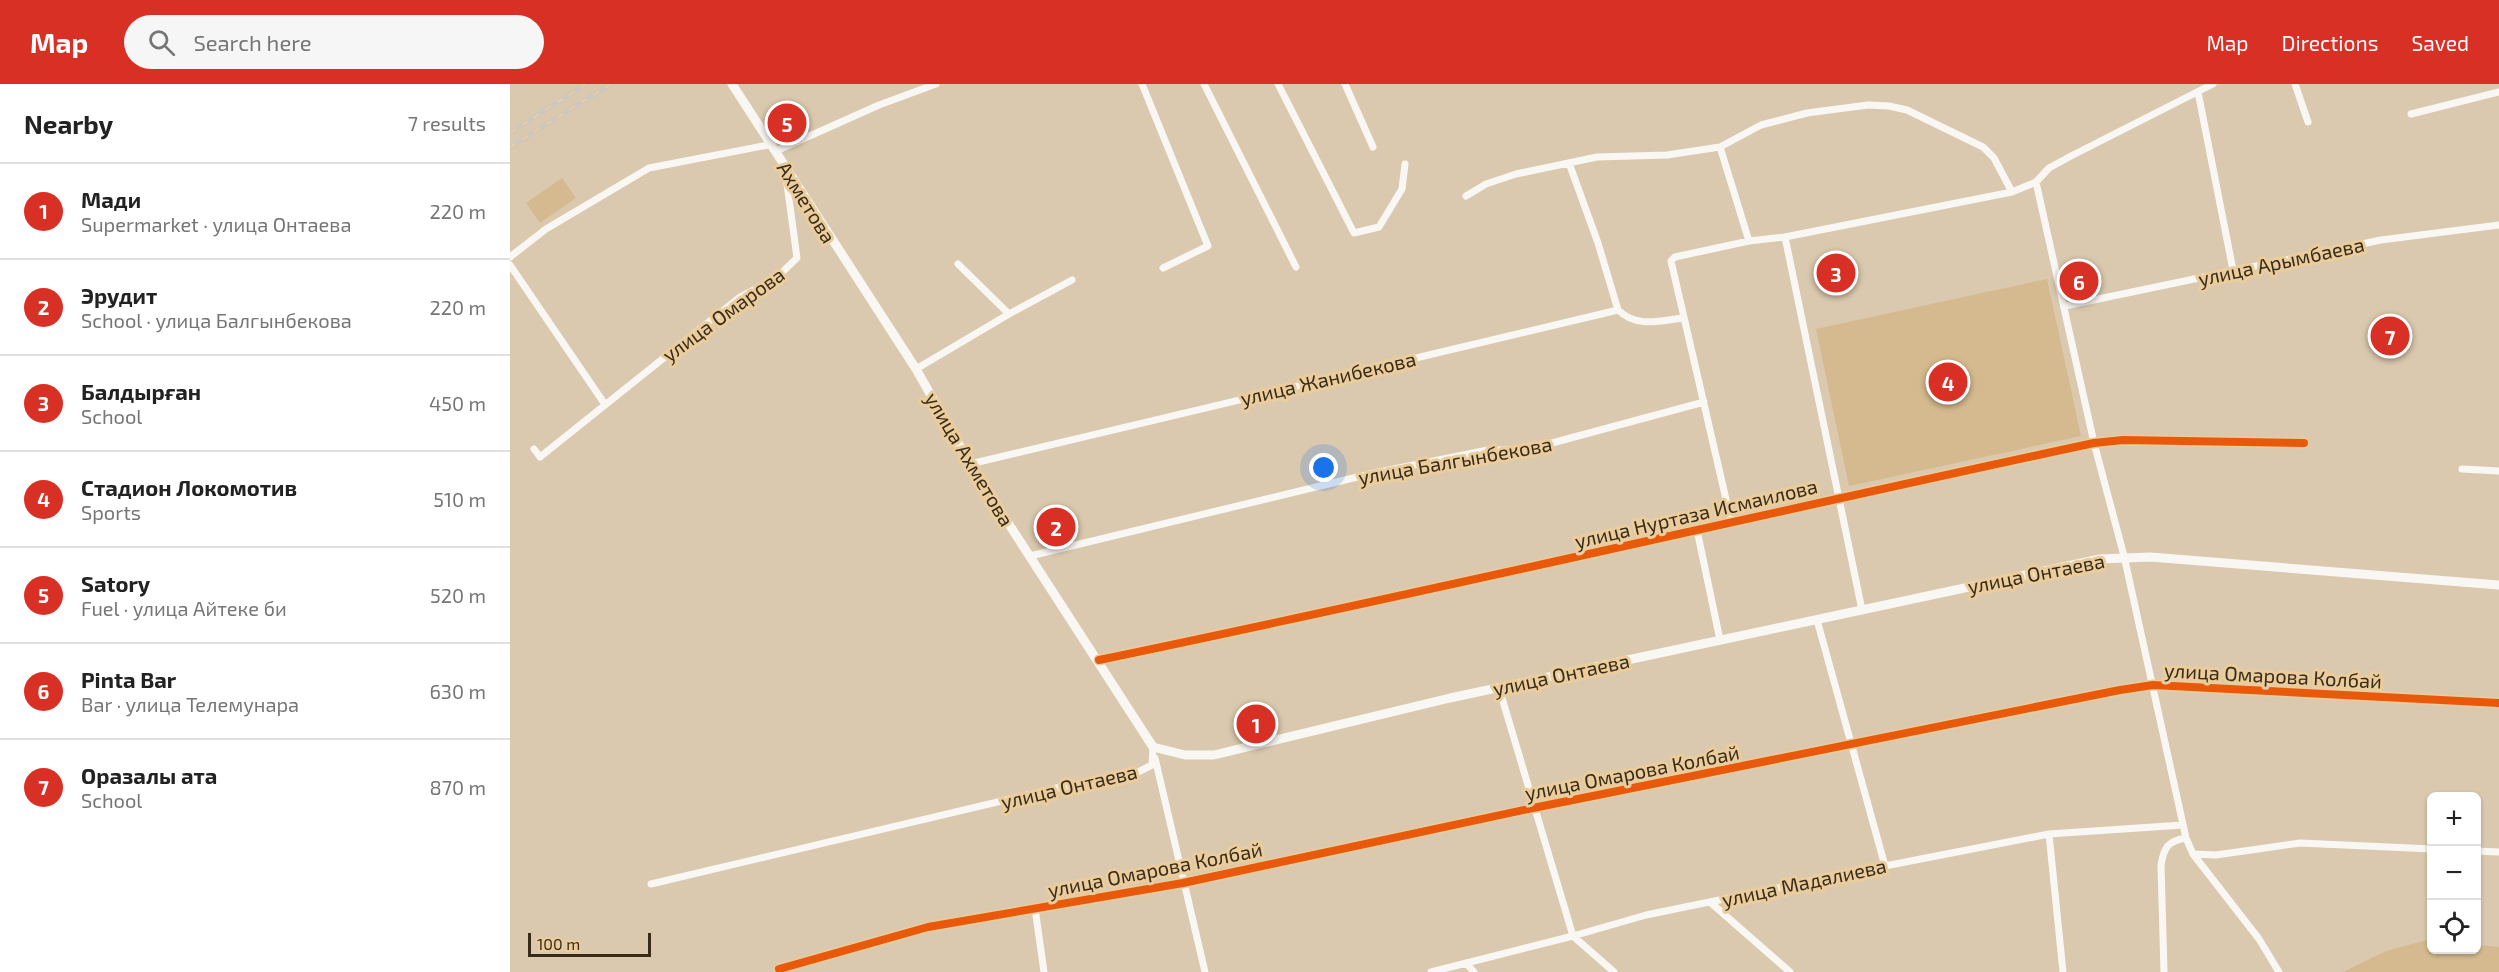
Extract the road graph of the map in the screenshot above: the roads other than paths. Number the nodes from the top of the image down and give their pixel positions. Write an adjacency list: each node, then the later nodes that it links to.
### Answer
1 (732, 84): 15 (main road, Ахметова)
2 (936, 84): 15 (street)
3 (1142, 84): 30 (street)
4 (1204, 84): 29 (street)
5 (1278, 84): 17 (street)
6 (1345, 84): 13 (street)
7 (2213, 84): 9 (street)
8 (2295, 84): 12 (street)
9 (2198, 92): 19 (street); 31 (street)
10 (2499, 92): 11 (street)
11 (2411, 114)
12 (2308, 122)
13 (1373, 147)
14 (1720, 147): 16 (street); 20 (street); 24 (street)
15 (774, 148): 18 (main road, Ахметова); 25 (street)
16 (1569, 163): 21 (street); 34 (street)
17 (1406, 164)
18 (785, 167): 26 (main road, Ахметова); 39 (street, улица Омарова)
19 (2036, 182): 20 (street); 33 (street)
20 (2012, 192): 23 (street)
21 (1466, 196)
22 (2499, 225): 31 (street, улица Арымбаева)
23 (1785, 237): 24 (street); 46 (street)
24 (1749, 241): 36 (street)
25 (510, 257)
26 (843, 259): 37 (main road, улица Ахметова)
27 (958, 264): 35 (street)
28 (510, 265): 39 (street)
29 (1296, 267)
30 (1163, 268)
31 (2233, 270): 33 (street, улица Арымбаева)
32 (1072, 280): 35 (street, улица Ахметова)
33 (2065, 306): 40 (street)
34 (1618, 310): 36 (street); 43 (street, улица Жанибекова)
35 (1009, 314): 37 (street, улица Ахметова)
36 (1683, 318): 38 (street)
37 (916, 369): 43 (main road, улица Ахметова)
38 (1704, 402): 47 (street); 49 (street, улица Балгынбекова)
39 (604, 403): 42 (street, улица Омарова)
40 (2094, 443): 41 (street, улица Нуртаза Исмаилова); 46 (street, улица Нуртаза Исмаилова); 50 (street)
41 (2304, 443)
42 (534, 449)
43 (970, 464): 49 (main road, улица Ахметова)
44 (2462, 469): 45 (street)
45 (2499, 471)
46 (1838, 498): 47 (street, улица Нуртаза Исмаилова); 52 (street)
47 (1731, 521): 48 (street, улица Нуртаза Исмаилова)
48 (1697, 530): 54 (street); 55 (street, улица Нуртаза Исмаилова)
49 (1030, 556): 55 (main road, улица Ахметова)
50 (2124, 556): 51 (main road, улица Онтаева); 52 (main road, улица Онтаева); 56 (street)
51 (2499, 585)
52 (1862, 610): 53 (main road, улица Онтаева)
53 (1817, 620): 54 (main road, улица Онтаева); 59 (street)
54 (1720, 640): 57 (main road, улица Онтаева)
55 (1099, 660): 60 (main road, улица Ахметова)
56 (2153, 685): 58 (street, улица Омарова Колбай); 59 (street, улица Омарова Колбай); 62 (street)
57 (1499, 688): 60 (main road, улица Онтаева); 61 (street)
58 (2499, 703)
59 (1850, 745): 61 (street, улица Омарова Колбай); 69 (street)
60 (1153, 747): 70 (street, улица Ахметова); 71 (street, улица Онтаева)
61 (1533, 808): 70 (street, улица Омарова Колбай); 74 (street)
62 (2183, 825): 63 (street, улица Мадалиева); 64 (street)
63 (2049, 834): 69 (street, улица Мадалиева); 83 (street)
64 (2186, 838): 68 (street); 84 (street)
65 (2427, 849): 68 (street)
66 (2481, 851): 67 (street)
67 (2499, 852)
68 (2193, 854): 85 (street)
69 (1885, 866): 72 (street, улица Мадалиева)
70 (1183, 883): 73 (street, улица Омарова Колбай); 78 (street, улица Ахметова)
71 (651, 884)
72 (1710, 902): 74 (street, улица Мадалиева); 82 (street)
73 (1035, 908): 76 (street, улица Омарова Колбай); 77 (street)
74 (1573, 936): 75 (street, улица Мадалиева); 81 (street)
75 (1466, 963): 79 (street, улица Мадалиева); 80 (street)
76 (779, 969)
77 (1044, 972)
78 (1205, 972)
79 (1431, 972)
80 (1474, 972)
81 (1614, 972)
82 (1790, 972)
83 (2063, 972)
84 (2164, 972)
85 (2279, 972)

